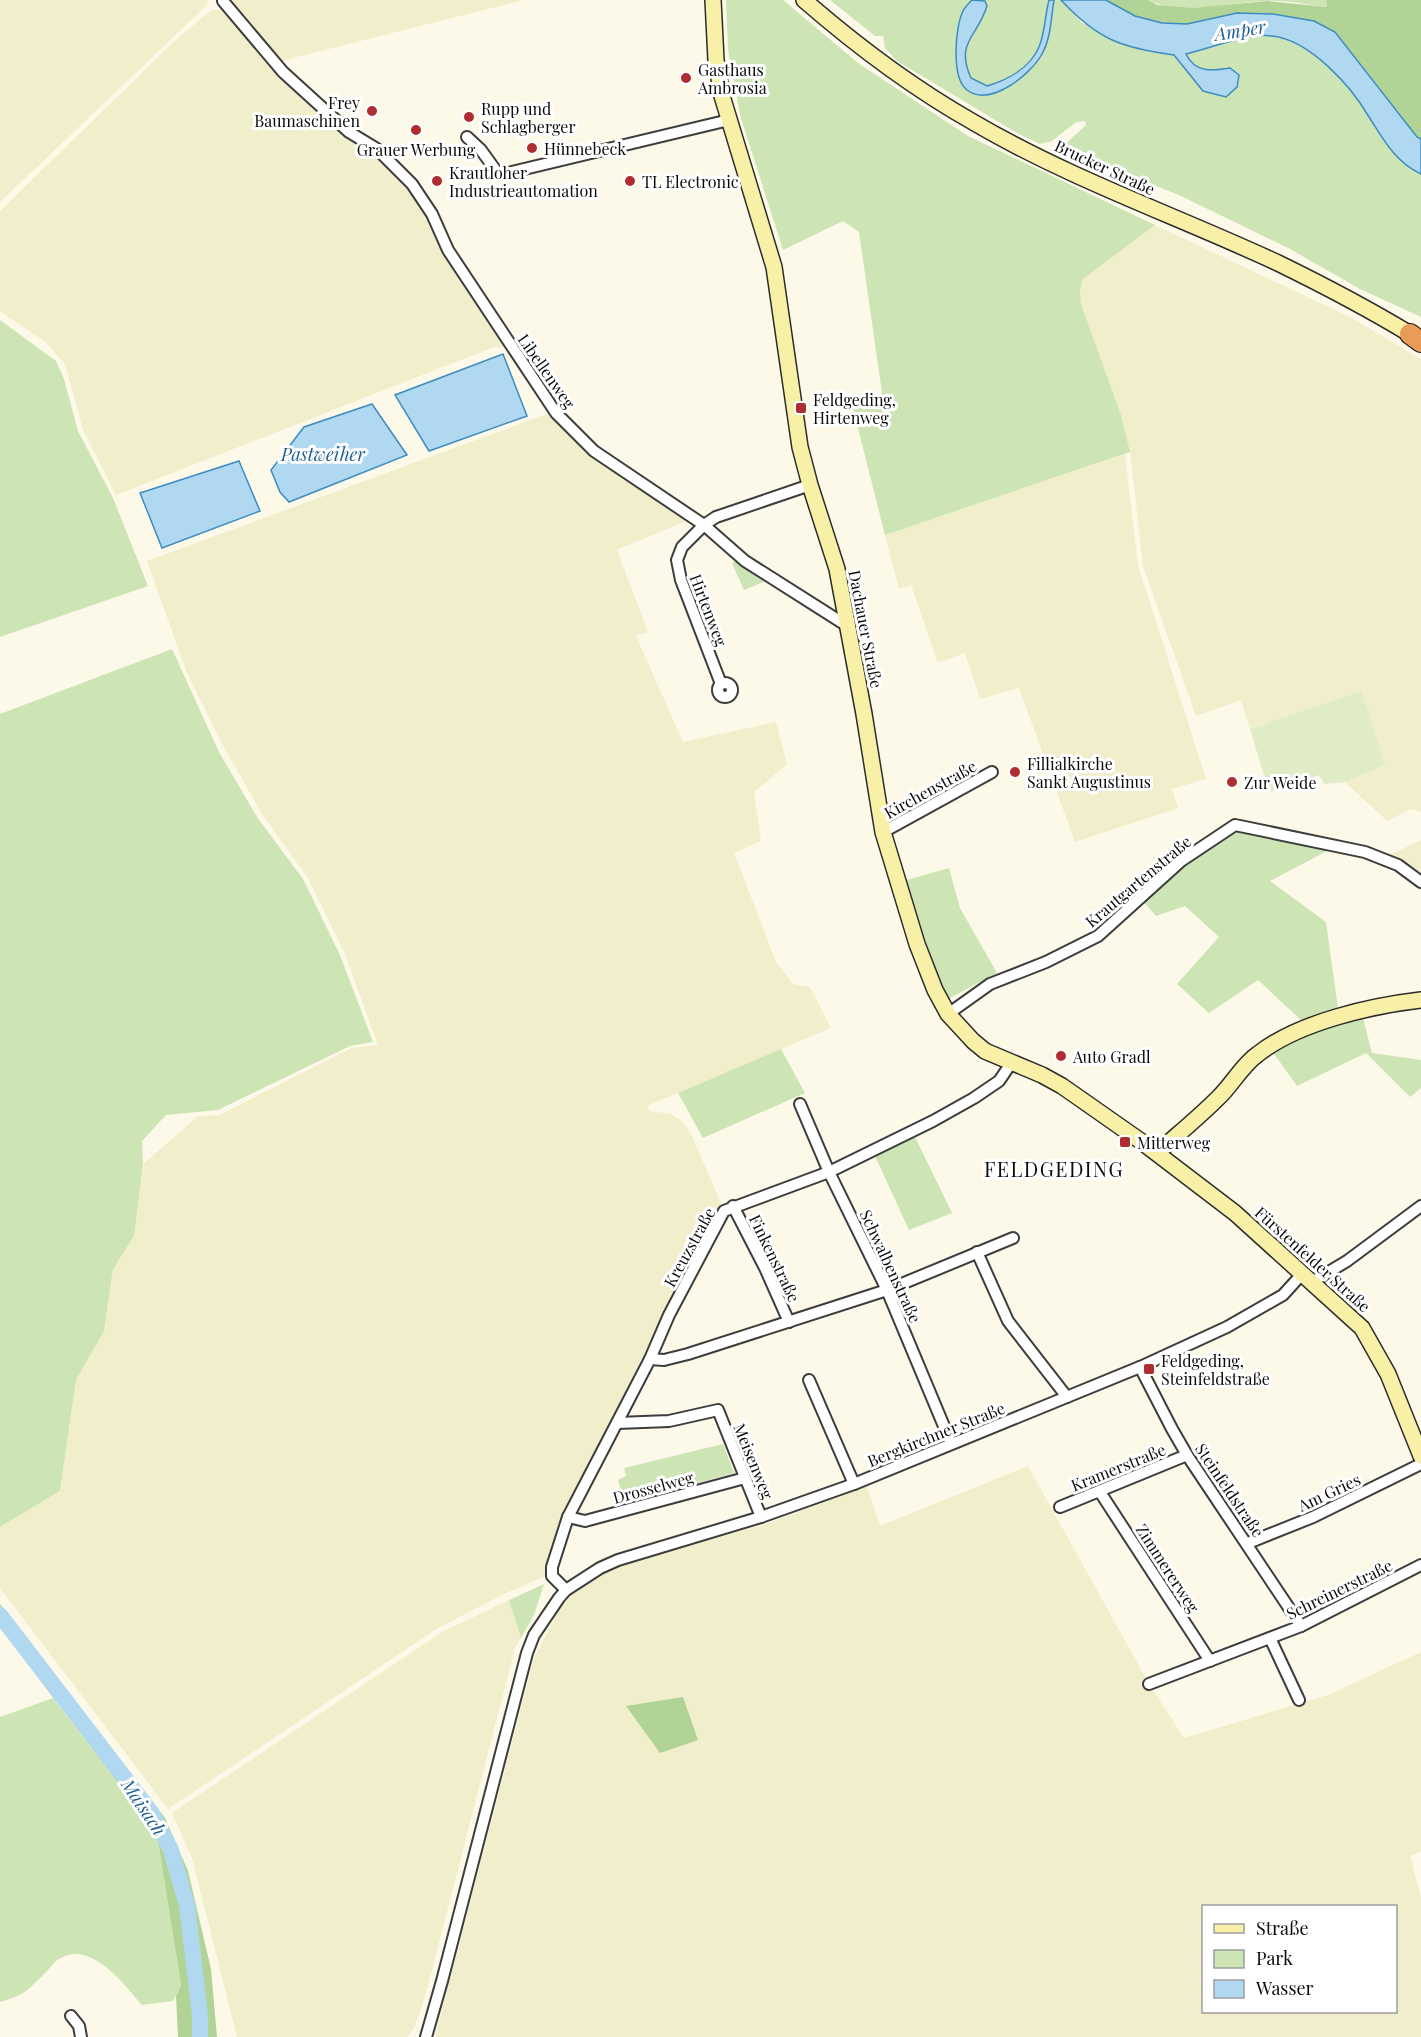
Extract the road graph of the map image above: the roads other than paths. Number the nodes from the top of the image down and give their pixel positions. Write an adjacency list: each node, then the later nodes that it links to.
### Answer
1 (713, 0): 4 (street, Dachauer Straße)
2 (804, 0): 6 (street, Brucker Straße)
3 (223, 1): 8 (street, Libellenweg)
4 (729, 120): 5 (street); 7 (street, Dachauer Straße)
5 (467, 137)
6 (1417, 338)
7 (810, 485): 8 (street, Hirtenweg); 9 (street, Dachauer Straße)
8 (704, 525): 9 (street, Libellenweg); 10 (street, Hirtenweg)
9 (849, 627): 12 (street, Dachauer Straße)
10 (721, 684)
11 (992, 772): 12 (street, Kirchenstraße)
12 (883, 832): 15 (street, Dachauer Straße)
13 (1421, 882): 15 (street, Krautgartenstraße)
14 (1421, 1000): 18 (street)
15 (948, 1014): 16 (street, Dachauer Straße)
16 (1012, 1062): 18 (street, Dachauer Straße); 19 (street, Kreuzstraße)
17 (800, 1104): 19 (street, Schwalbenstraße)
18 (1156, 1153): 24 (street, Fürstenfelder Straße)
19 (830, 1172): 20 (street, Kreuzstraße); 25 (street, Schwalbenstraße)
20 (733, 1206): 26 (street, Finkenstraße); 27 (street, Kreuzstraße)
21 (1421, 1206): 24 (street, Bergkirchner Straße)
22 (1012, 1239): 23 (street)
23 (977, 1252): 25 (street); 30 (street)
24 (1307, 1278): 28 (street, Bergkirchner Straße); 34 (street, Fürstenfelder Straße)
25 (887, 1290): 26 (street); 32 (street, Schwalbenstraße)
26 (789, 1322): 27 (street)
27 (650, 1359): 31 (street, Kreuzstraße)
28 (1140, 1367): 30 (street, Bergkirchner Straße); 33 (street, Steinfeldstraße)
29 (809, 1380): 37 (street)
30 (1067, 1397): 32 (street, Bergkirchner Straße)
31 (617, 1423): 36 (street, Meisenweg); 40 (street, Kreuzstraße)
32 (951, 1443): 37 (street, Bergkirchner Straße)
33 (1187, 1455): 38 (street, Kramerstraße); 42 (street, Steinfeldstraße)
34 (1421, 1456)
35 (1421, 1464): 42 (street, Am Gries)
36 (745, 1478): 40 (street, Drosselweg); 41 (street, Meisenweg)
37 (854, 1484): 41 (street, Bergkirchner Straße)
38 (1100, 1492): 39 (street, Kramerstraße); 47 (street, Zimmererweg)
39 (1060, 1507)
40 (568, 1517): 44 (street, Kreuzstraße)
41 (761, 1517): 44 (street, Bergkirchner Straße)
42 (1248, 1543): 45 (street, Steinfeldstraße)
43 (1421, 1565): 45 (street, Schreinerstraße)
44 (566, 1590): 52 (street, Bergkirchner Straße)
45 (1301, 1626): 46 (street, Schreinerstraße)
46 (1270, 1638): 47 (street, Schreinerstraße); 49 (street)
47 (1210, 1661): 48 (street, Schreinerstraße)
48 (1149, 1684)
49 (1299, 1700)
50 (71, 2016): 51 (street)
51 (81, 2037)
52 (426, 2037)

